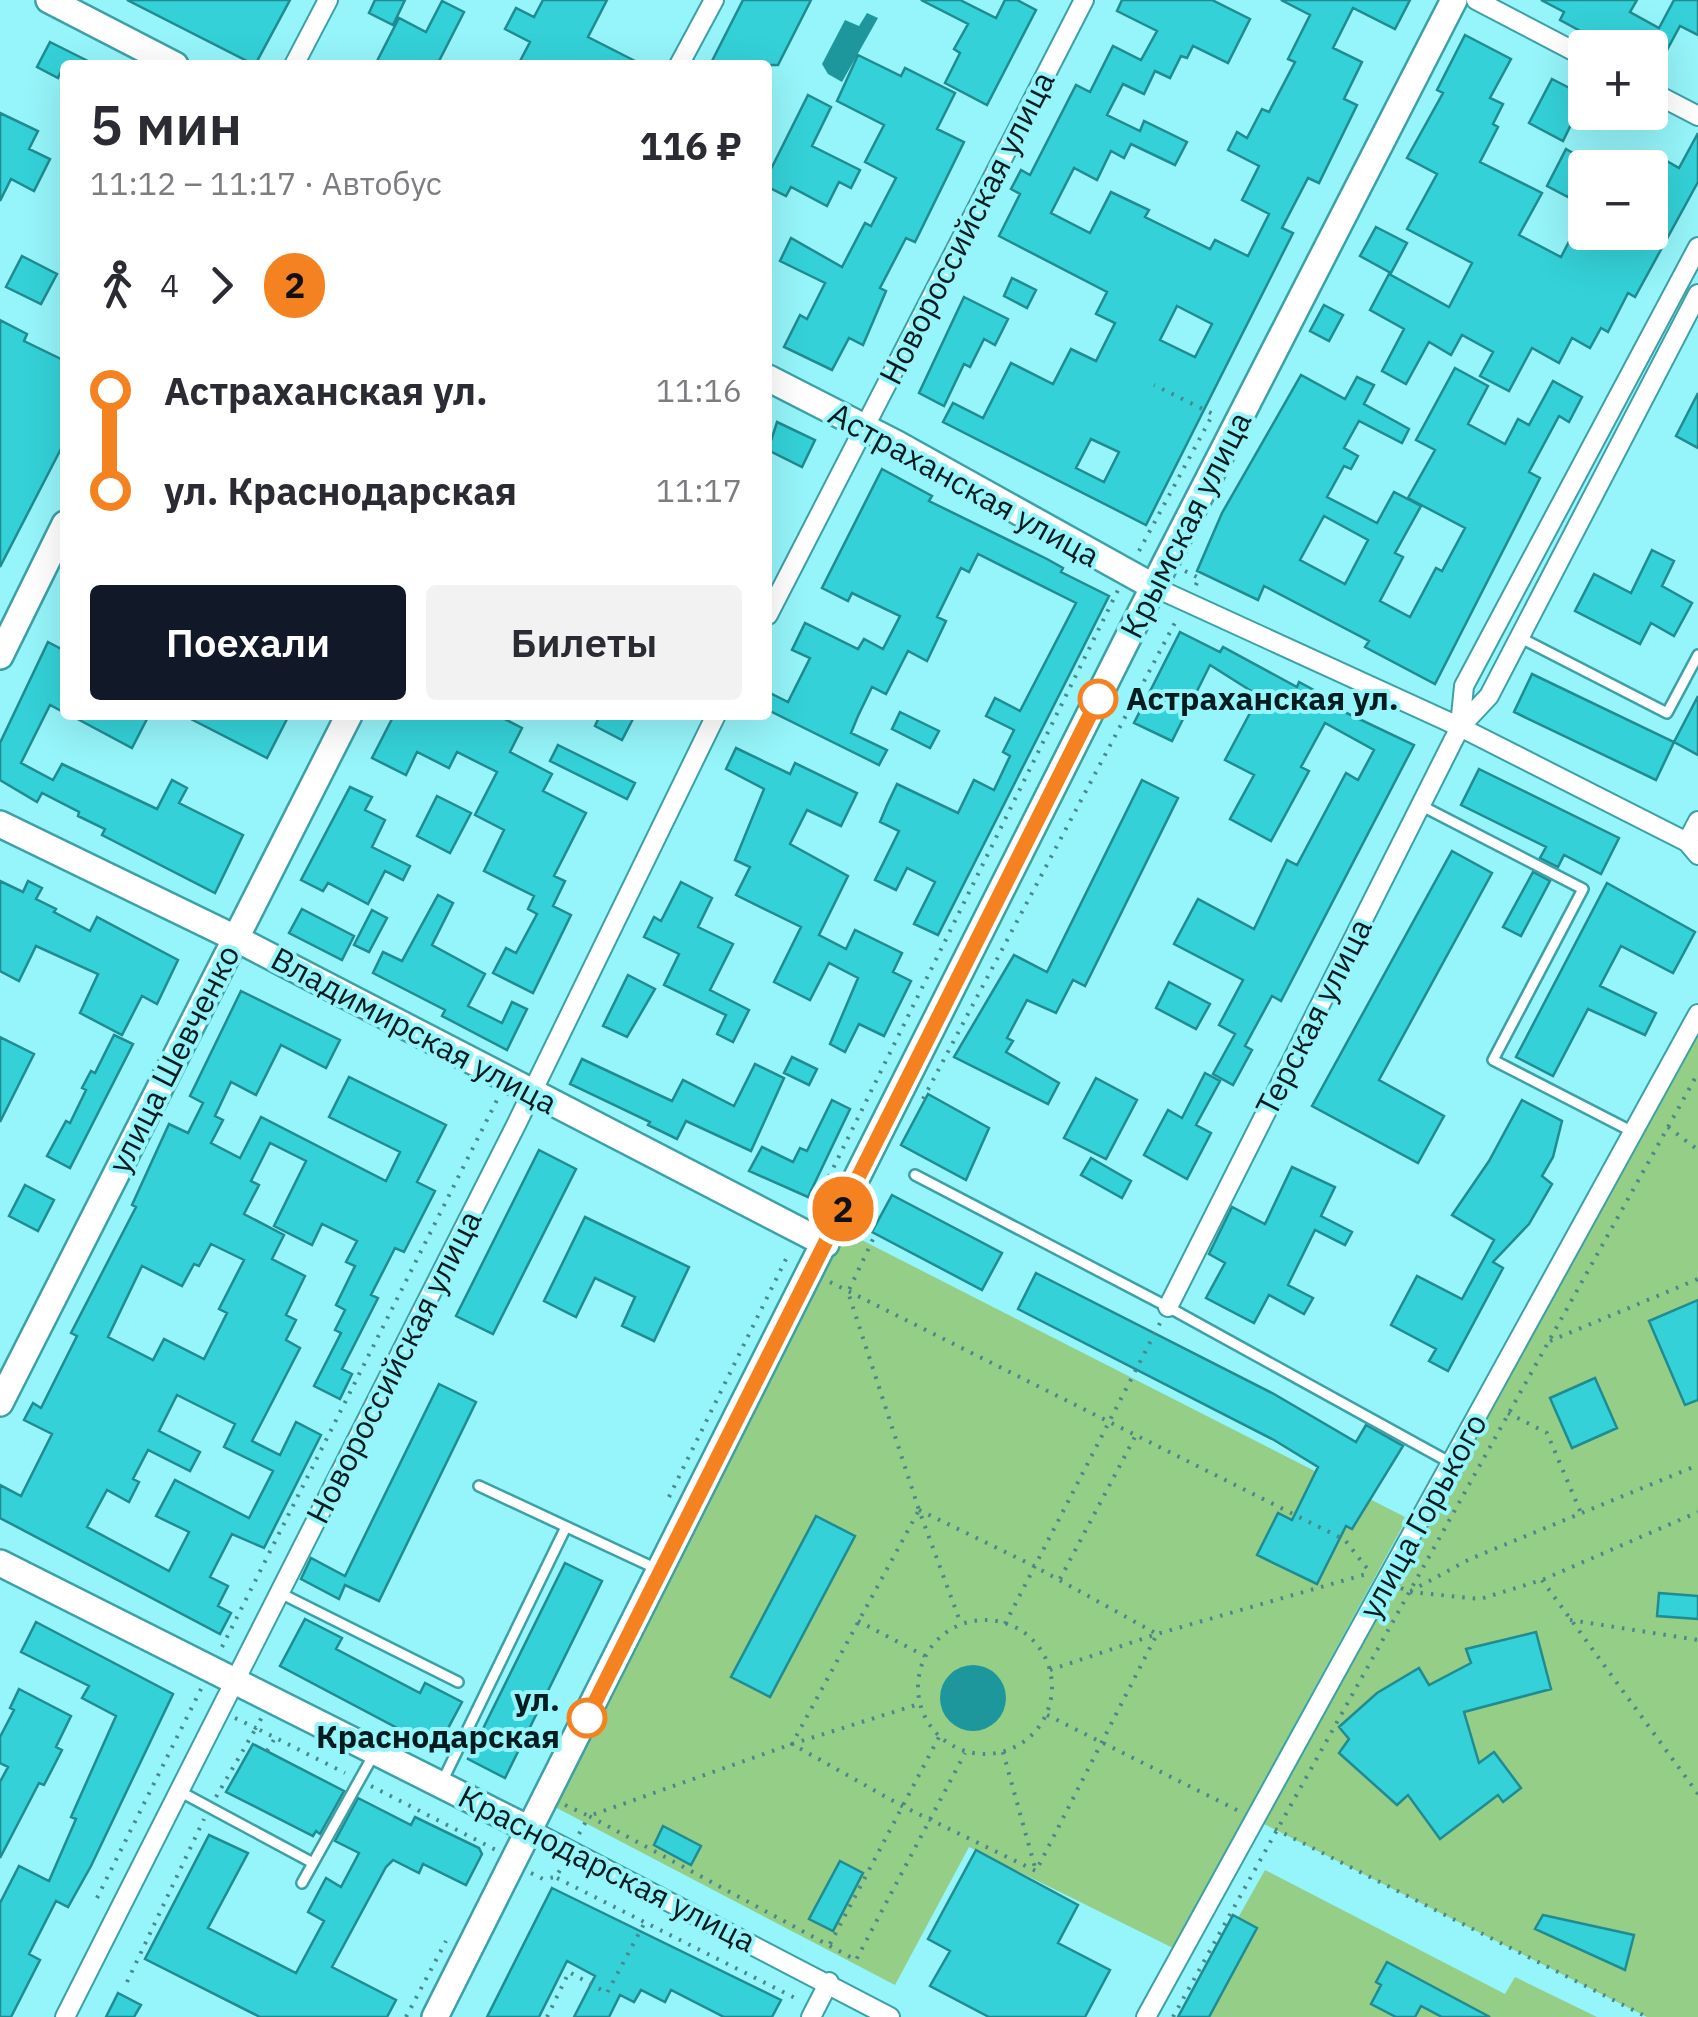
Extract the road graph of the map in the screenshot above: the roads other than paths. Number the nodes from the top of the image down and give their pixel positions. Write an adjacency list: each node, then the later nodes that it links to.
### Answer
1 (49, 0): 8 (street)
2 (328, 0): 9 (street)
3 (714, 0): 10 (street)
4 (1084, 0): 16 (street, Новороссийская улица)
5 (1454, 0): 18 (street, Крымская улица)
6 (1476, 0): 7 (street)
7 (1568, 48)
8 (165, 60)
9 (297, 60)
10 (683, 60)
11 (1668, 100): 12 (street)
12 (1698, 116)
13 (1698, 247): 25 (street, Терская улица)
14 (1698, 294): 20 (street, Терская улица)
15 (772, 380): 16 (street, Астраханская улица)
16 (864, 427): 18 (street, Астраханская улица); 19 (street, Новороссийская улица)
17 (60, 534): 22 (street)
18 (1154, 588): 25 (street, Астраханская улица); 35 (street, Крымская улица)
19 (772, 607)
20 (1519, 637): 21 (lane); 25 (street, Терская улица)
21 (1698, 655)
22 (0, 656)
23 (346, 720): 30 (street, улица Шевченко)
24 (714, 720): 32 (street, Новороссийская улица)
25 (1460, 726): 26 (street, Терская улица); 29 (street, Астраханская улица)
26 (1420, 805): 33 (lane); 36 (street, Терская улица)
27 (1698, 821): 29 (street)
28 (0, 824): 30 (street, Владимирская улица)
29 (1692, 849)
30 (235, 938): 32 (street, Владимирская улица); 37 (street, улица Шевченко)
31 (1698, 1014): 33 (street, улица Горького)
32 (531, 1092): 35 (street, Владимирская улица); 43 (street, Новороссийская улица)
33 (1633, 1132): 38 (street, улица Горького)
34 (915, 1175): 36 (lane)
35 (826, 1244): 42 (street, Крымская улица)
36 (1168, 1307): 38 (lane)
37 (0, 1403)
38 (1452, 1463): 57 (street, улица Горького)
39 (480, 1486): 40 (lane)
40 (566, 1526): 42 (lane); 47 (lane)
41 (0, 1563): 44 (street, Краснодарская улица)
42 (661, 1571): 49 (street, Крымская улица)
43 (280, 1593): 44 (street, Новороссийская улица); 45 (lane)
44 (236, 1679): 46 (street, Краснодарская улица); 48 (street, Новороссийская улица)
45 (458, 1682)
46 (376, 1751): 47 (street, Краснодарская улица); 50 (lane)
47 (441, 1784): 49 (street, Краснодарская улица)
48 (179, 1792): 50 (lane); 54 (street, Новороссийская улица)
49 (519, 1825): 52 (street, Краснодарская улица); 55 (street, Крымская улица)
50 (313, 1863): 51 (lane)
51 (302, 1883)
52 (829, 1982): 53 (street); 56 (street, Краснодарская улица)
53 (813, 2012)
54 (65, 2017)
55 (436, 2017)
56 (890, 2017)
57 (1146, 2017)

